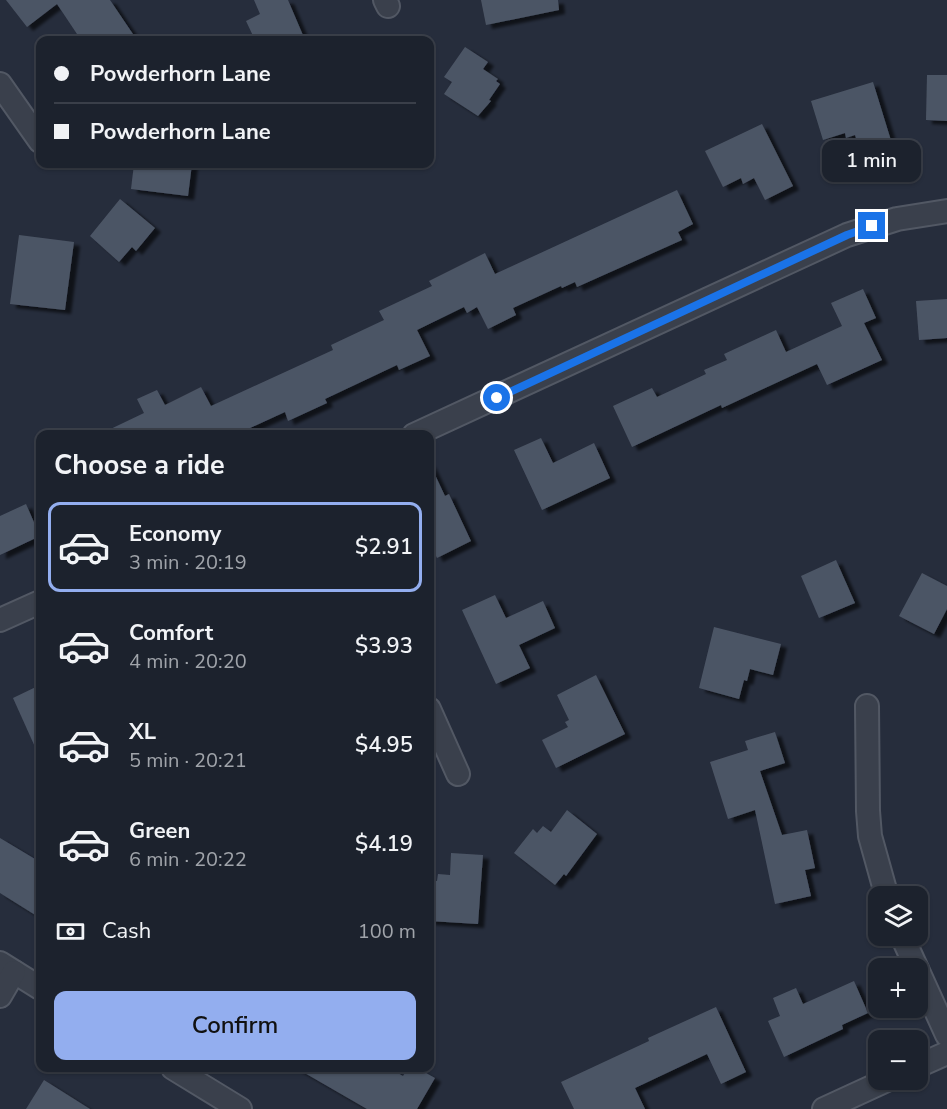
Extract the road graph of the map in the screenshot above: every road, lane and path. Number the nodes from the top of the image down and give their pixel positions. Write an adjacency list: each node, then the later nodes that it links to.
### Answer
1 (0, 84): 2 (street)
2 (36, 135)
3 (947, 211): 4 (street)
4 (425, 430)
5 (36, 604): 6 (street)
6 (0, 620)
7 (867, 706): 10 (street)
8 (434, 720): 9 (street)
9 (458, 774)
10 (884, 886)
11 (7, 967): 12 (street); 14 (street)
12 (36, 985)
13 (928, 994): 15 (street)
14 (0, 996)
15 (947, 1035)
16 (947, 1053): 17 (street)
17 (928, 1062)
18 (180, 1072): 20 (street)
19 (868, 1089): 21 (street)
20 (240, 1109)
21 (824, 1109)

